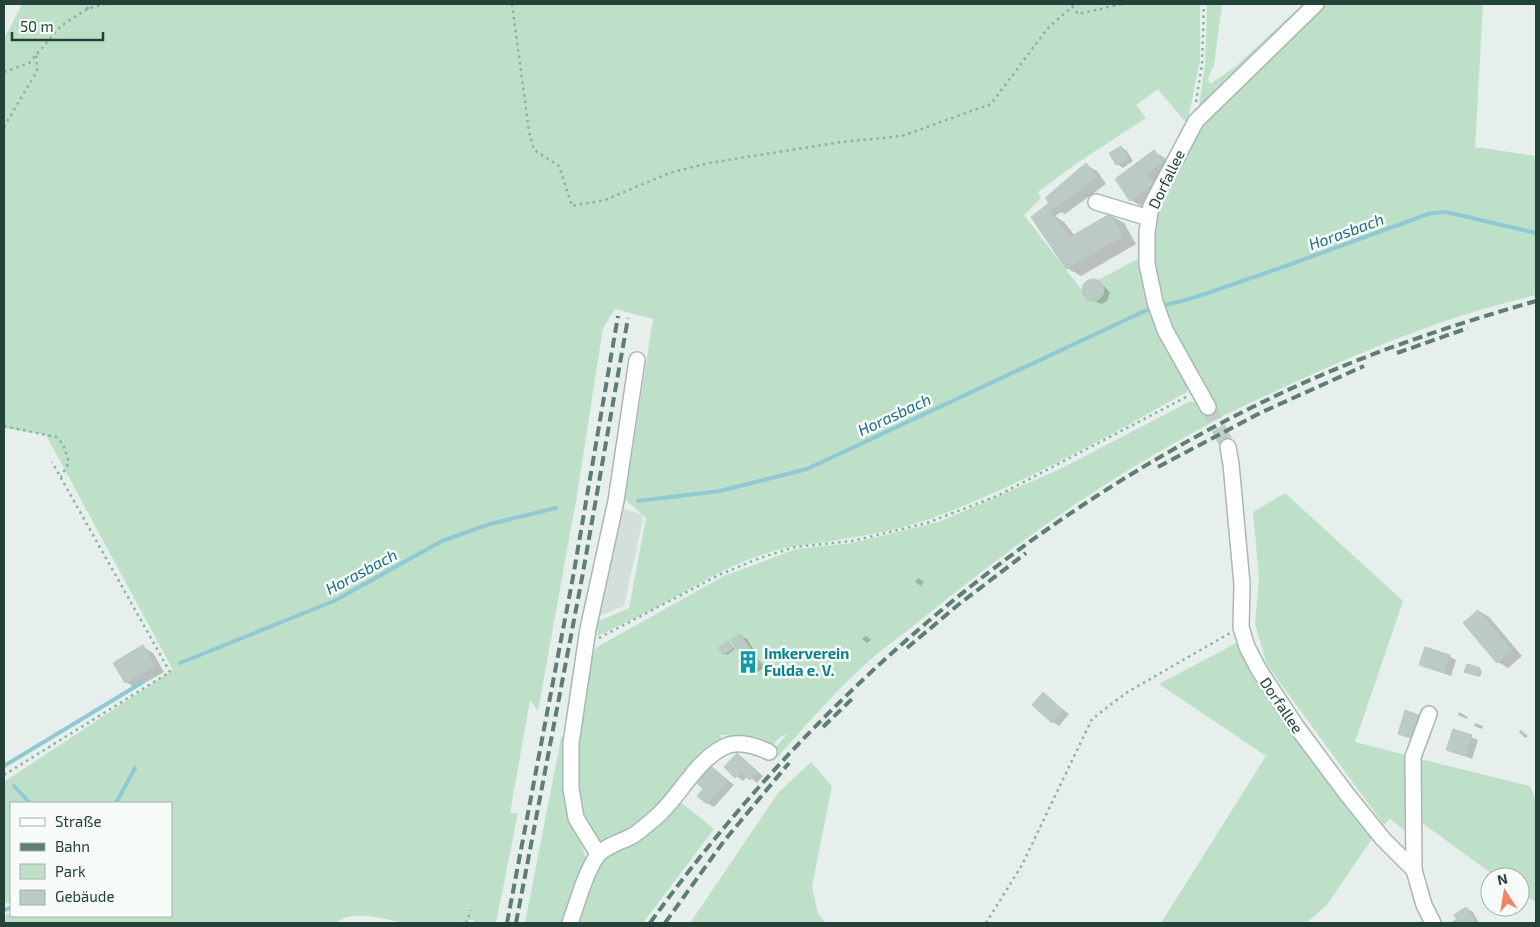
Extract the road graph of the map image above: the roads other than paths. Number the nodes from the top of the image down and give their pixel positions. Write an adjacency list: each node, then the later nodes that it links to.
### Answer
1 (1316, 4): 3 (street, Dorfallee)
2 (1096, 202): 3 (street)
3 (1149, 218): 5 (street, Dorfallee)
4 (637, 360): 9 (street)
5 (1208, 407)
6 (1228, 447): 10 (street, Dorfallee)
7 (1429, 714): 10 (street)
8 (769, 752): 9 (street)
9 (598, 854): 11 (street)
10 (1414, 870): 12 (street, Dorfallee)
11 (570, 923)
12 (1433, 923)

